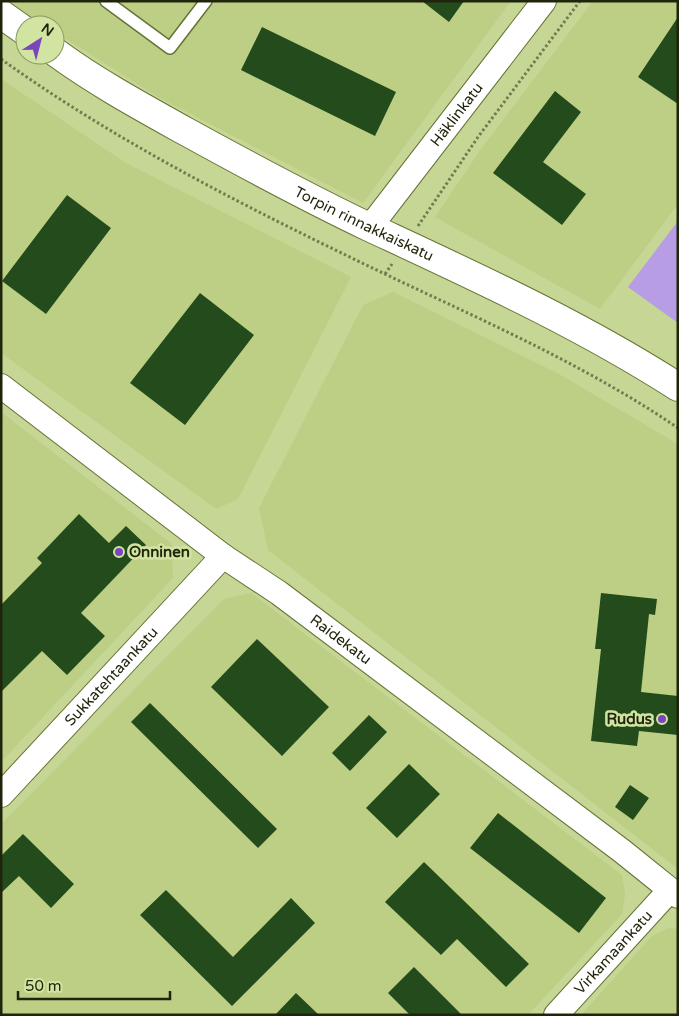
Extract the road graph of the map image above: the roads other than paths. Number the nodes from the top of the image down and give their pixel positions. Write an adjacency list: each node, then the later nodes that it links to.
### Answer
1 (106, 1): 2 (lane)
2 (206, 1)
3 (544, 1): 7 (street, Häklinkatu)
4 (1, 14): 5 (main road)
5 (15, 24)
6 (65, 58): 7 (main road, Torpin rinnakkaiskatu)
7 (370, 227): 9 (main road, Torpin rinnakkaiskatu)
8 (1, 386): 10 (street, Raidekatu)
9 (678, 387)
10 (223, 556): 11 (street, Sukkatehtaankatu); 12 (street, Raidekatu)
11 (1, 795)
12 (674, 893): 13 (street, Virkamaankatu)
13 (556, 1015)

